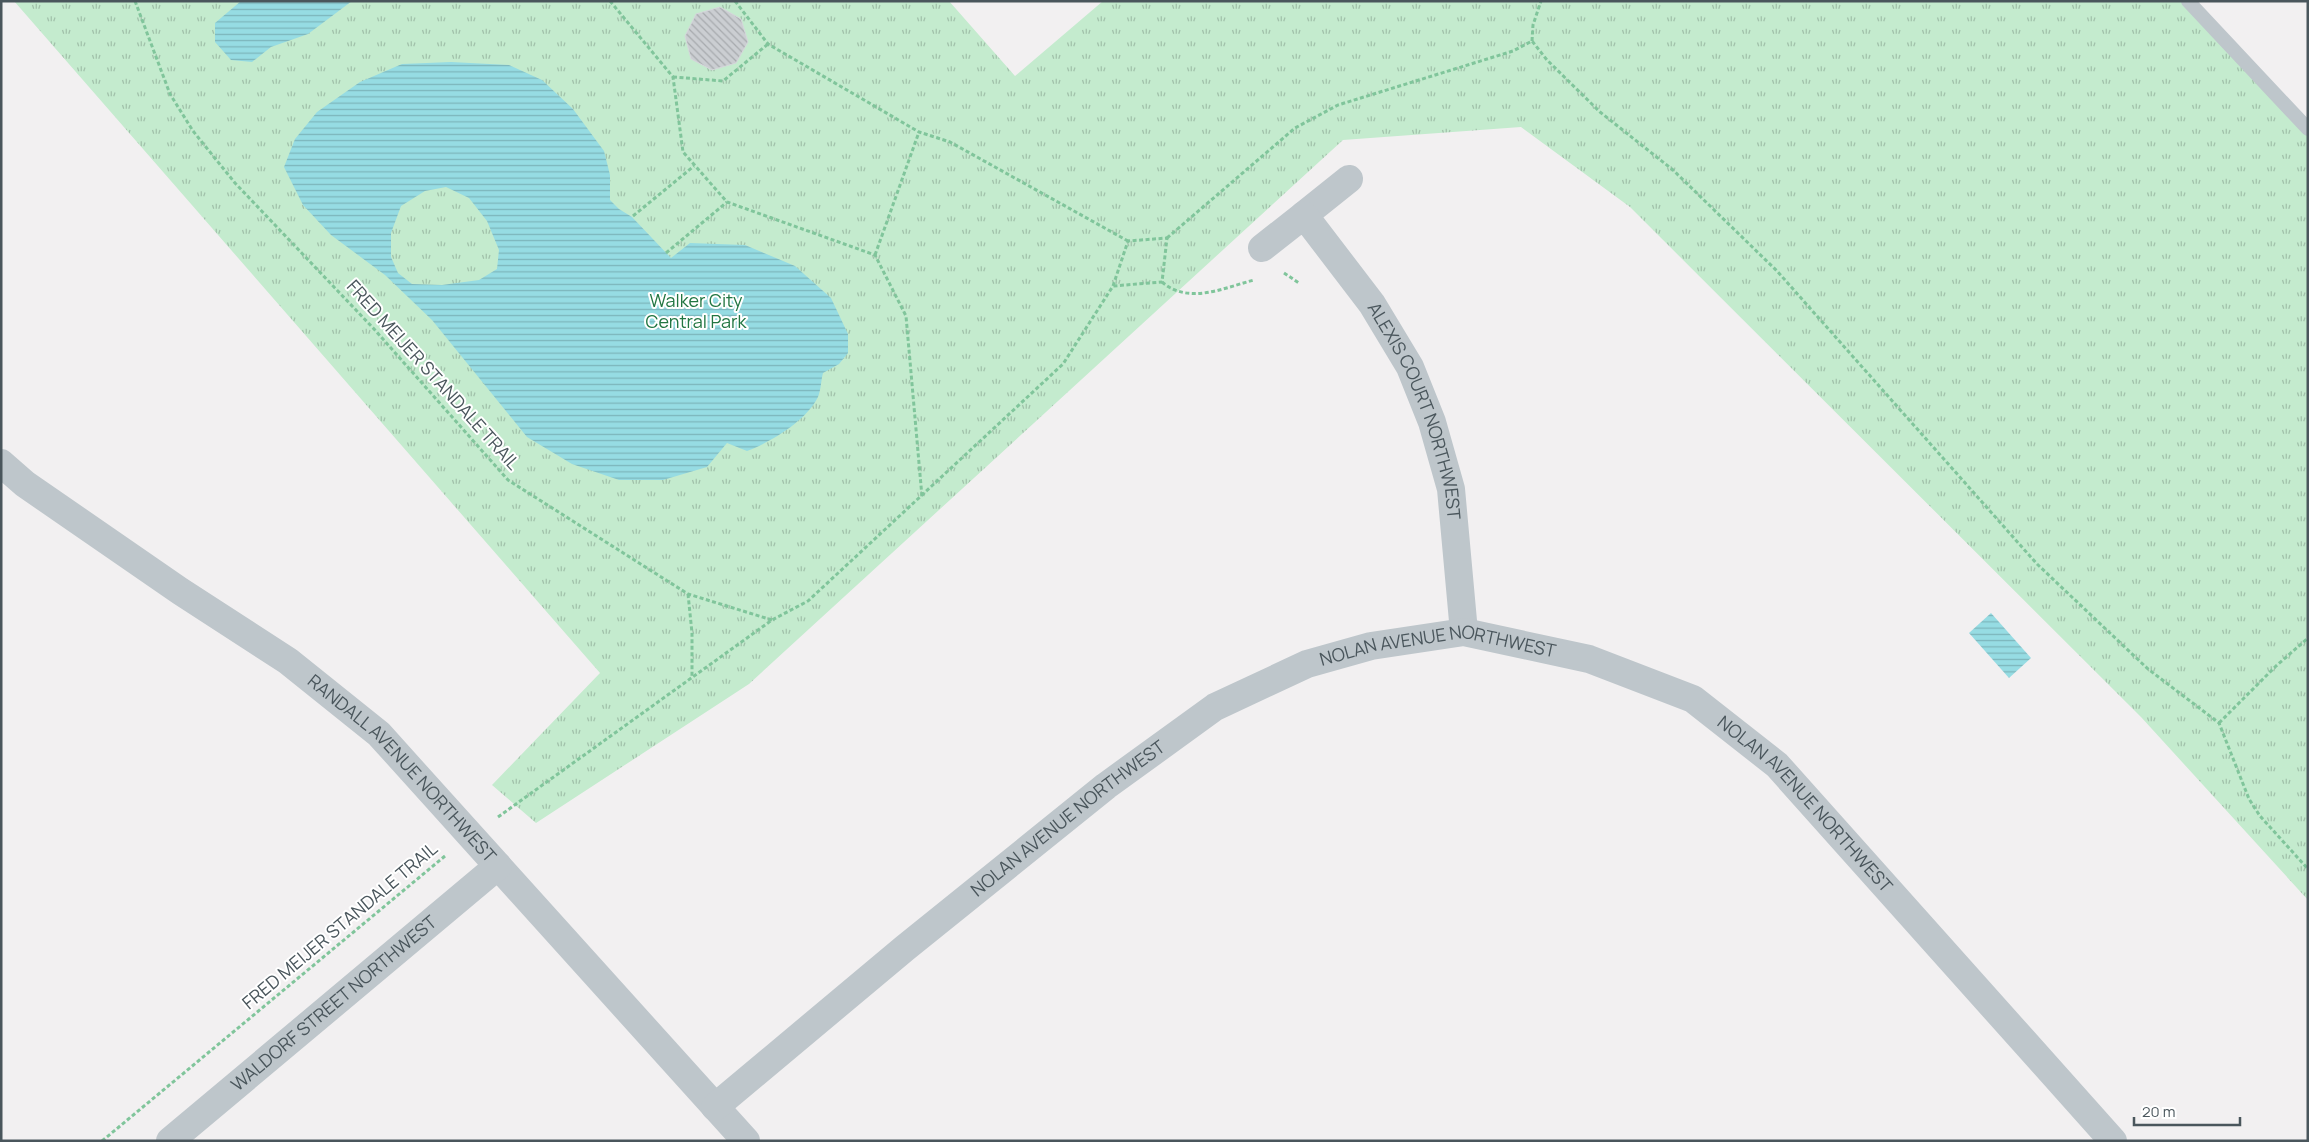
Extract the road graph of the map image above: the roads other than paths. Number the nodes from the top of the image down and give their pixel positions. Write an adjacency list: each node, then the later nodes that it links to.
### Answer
1 (2188, 1): 2 (lane)
2 (2308, 129)
3 (1349, 179): 4 (street)
4 (1304, 215): 5 (street); 7 (street, ALEXIS COURT NORTHWEST)
5 (1262, 248)
6 (1, 463): 8 (street, RANDALL AVENUE NORTHWEST)
7 (1464, 632): 9 (street, NOLAN AVENUE NORTHWEST); 12 (street, NOLAN AVENUE NORTHWEST)
8 (498, 866): 9 (street, RANDALL AVENUE NORTHWEST); 10 (street, WALDORF STREET NORTHWEST)
9 (715, 1107): 11 (street, RANDALL AVENUE NORTHWEST)
10 (170, 1141)
11 (746, 1141)
12 (2113, 1141)

